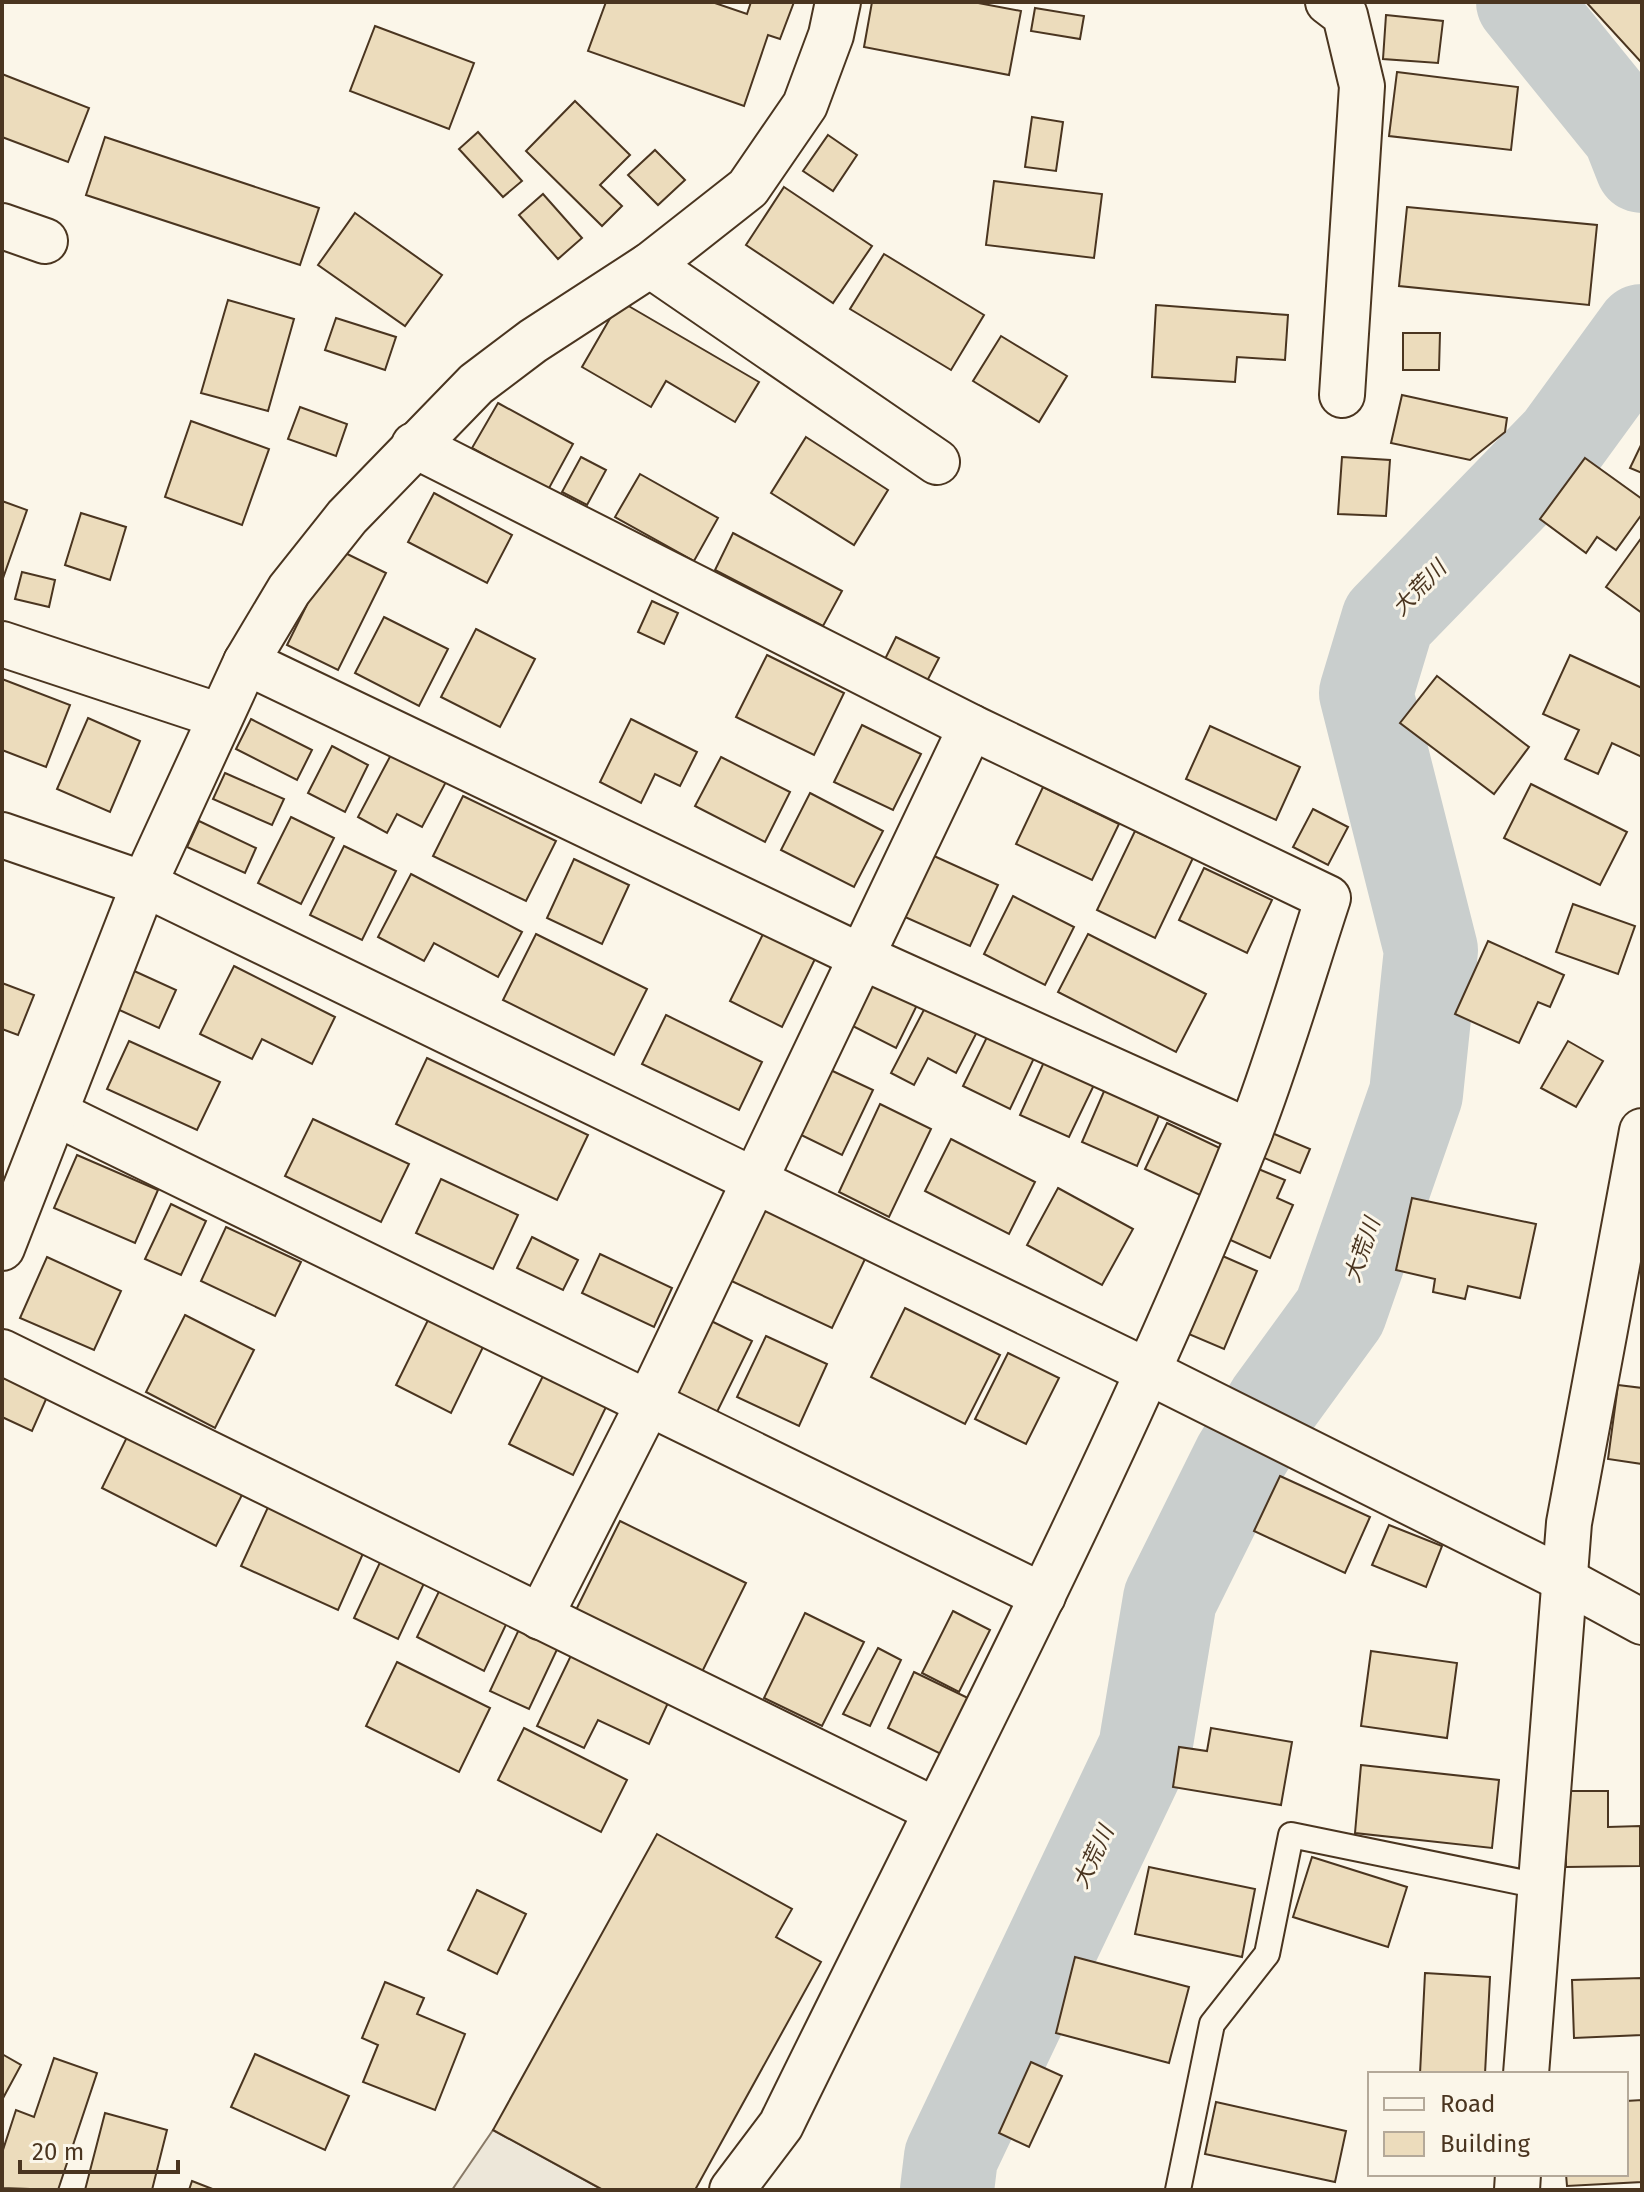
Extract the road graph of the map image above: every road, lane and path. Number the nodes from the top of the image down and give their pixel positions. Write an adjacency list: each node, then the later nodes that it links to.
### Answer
1 (838, 2): 5 (street)
2 (1328, 2): 6 (street)
3 (2, 226): 4 (street)
4 (45, 241)
5 (650, 265): 7 (street); 8 (street)
6 (1342, 395)
7 (414, 445): 10 (street); 12 (street)
8 (937, 462)
9 (2, 644): 11 (street)
10 (246, 662): 11 (street); 15 (street)
11 (220, 716): 14 (street)
12 (971, 727): 15 (street); 18 (street)
13 (2, 835): 14 (street)
14 (144, 884): 16 (street); 19 (street)
15 (860, 956): 18 (street); 19 (street)
16 (55, 1113): 20 (street); 23 (street)
17 (1642, 1131): 24 (street)
18 (1250, 1132): 22 (street)
19 (755, 1178): 22 (street); 23 (street)
20 (2, 1248)
21 (2, 1352): 26 (street)
22 (1149, 1372): 24 (street); 25 (street)
23 (648, 1404): 25 (street); 26 (street)
24 (1563, 1579): 27 (street); 29 (street)
25 (1043, 1596): 28 (street)
26 (540, 1617): 28 (street)
27 (1642, 1622)
28 (935, 1810): 31 (street)
29 (1540, 1886): 30 (street); 32 (lane)
30 (1526, 2072)
31 (732, 2190)
32 (1178, 2190)

